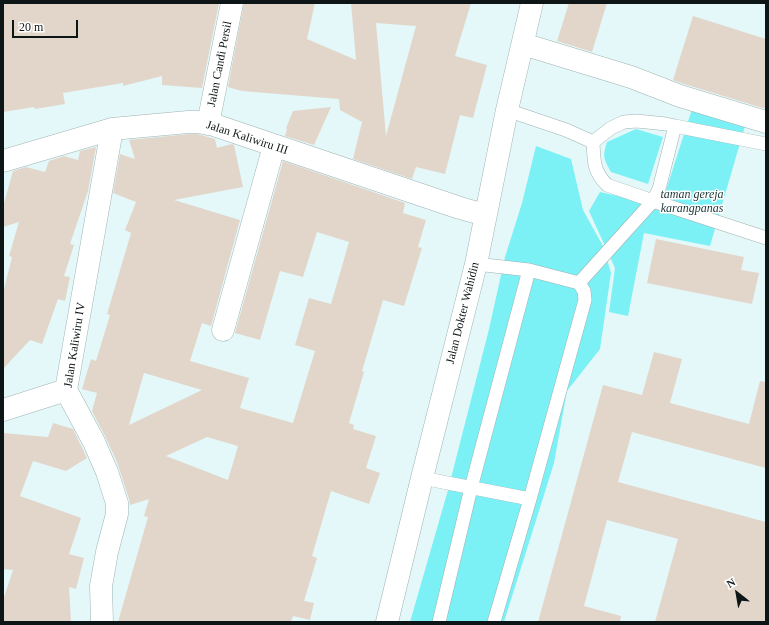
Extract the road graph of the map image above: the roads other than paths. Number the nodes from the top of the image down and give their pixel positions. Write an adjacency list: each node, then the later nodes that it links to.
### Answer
1 (232, 3): 6 (main road, Jalan Candi Persil)
2 (532, 3): 3 (main road, Jalan Dokter Wahidin)
3 (523, 44): 4 (main road, Jalan Dokter Wahidin); 5 (main road)
4 (507, 110): 9 (lane); 14 (main road, Jalan Dokter Wahidin)
5 (766, 122)
6 (208, 124): 8 (main road, Jalan Kaliwiru III); 11 (main road, Jalan Kaliwiru III)
7 (675, 126): 9 (lane); 10 (lane); 13 (lane)
8 (112, 129): 12 (main road, Jalan Kaliwiru III); 20 (main road, Jalan Kaliwiru IV)
9 (593, 142): 13 (lane)
10 (766, 144)
11 (274, 146): 14 (main road, Jalan Kaliwiru III); 19 (main road)
12 (3, 161)
13 (653, 200): 15 (lane); 18 (lane)
14 (485, 215): 16 (main road, Jalan Dokter Wahidin)
15 (766, 238)
16 (476, 264): 17 (lane); 22 (main road, Jalan Dokter Wahidin)
17 (529, 270): 18 (lane); 23 (lane)
18 (579, 283): 24 (lane)
19 (223, 330)
20 (66, 390): 21 (main road); 25 (main road, Jalan Kaliwiru IV)
21 (3, 410)
22 (422, 478): 23 (lane); 26 (main road, Jalan Dokter Wahidin)
23 (471, 488): 24 (lane); 27 (lane)
24 (530, 499): 28 (lane)
25 (102, 622)
26 (387, 622)
27 (439, 622)
28 (494, 622)

